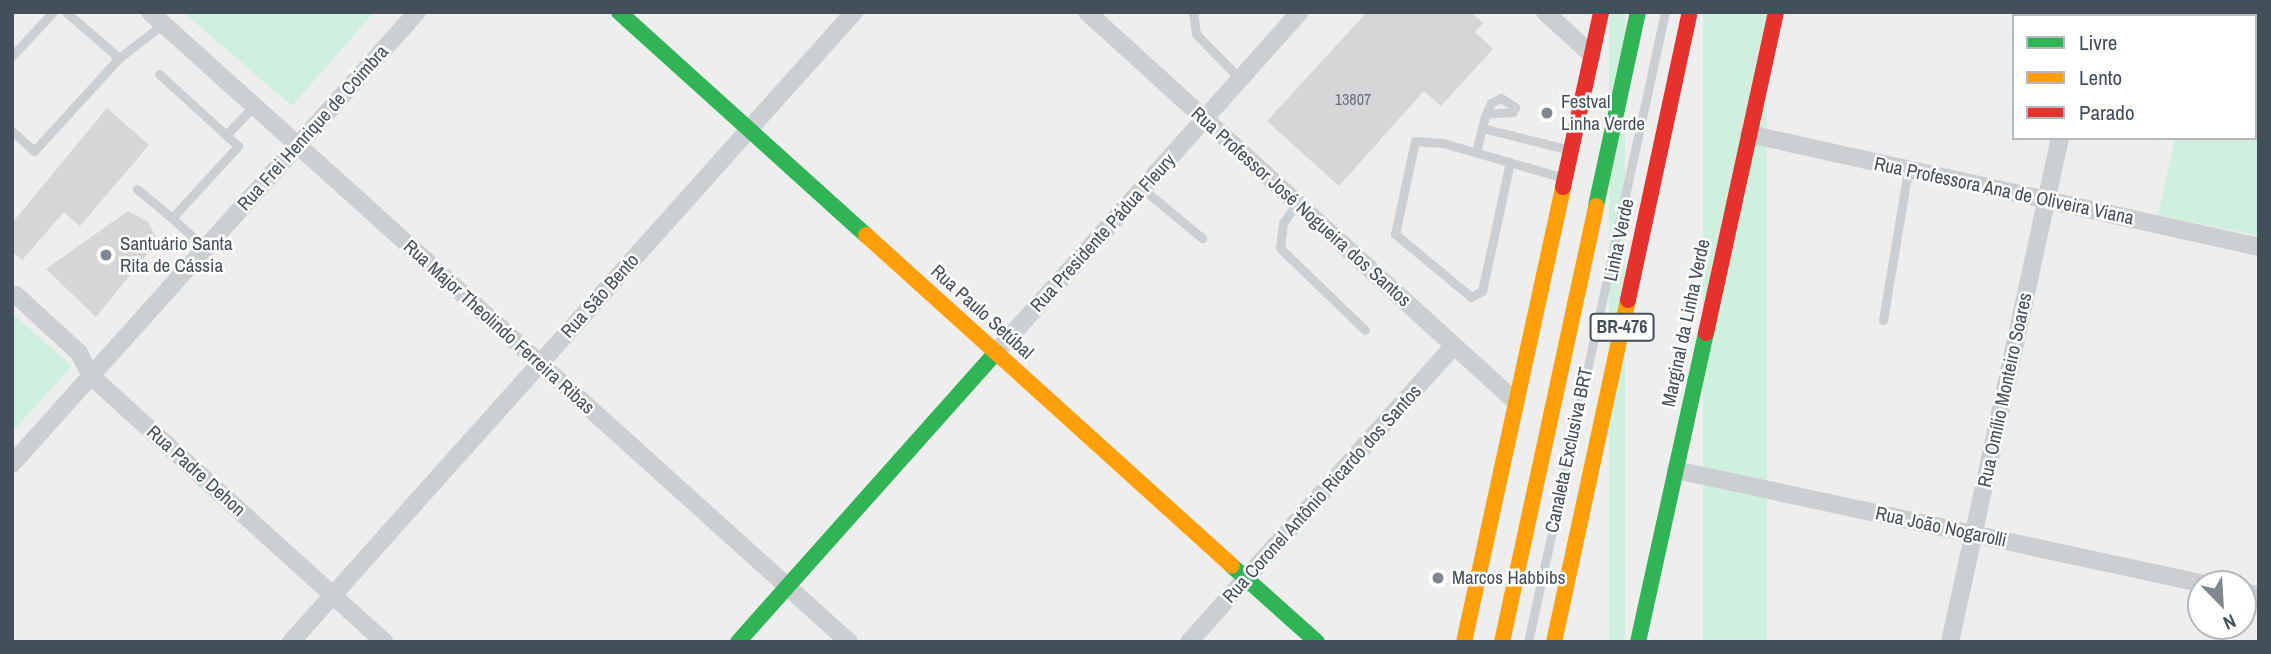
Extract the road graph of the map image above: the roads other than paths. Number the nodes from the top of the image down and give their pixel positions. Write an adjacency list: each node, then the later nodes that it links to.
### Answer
1 (53, 12): 17 (lane)
2 (66, 12): 18 (lane)
3 (417, 12): 30 (street, Rua Frei Henrique de Coimbra)
4 (619, 12): 25 (main road, Rua Paulo Setúbal)
5 (854, 12): 25 (street, Rua São Bento)
6 (1087, 12): 23 (street, Rua Professor José Nogueira dos Santos)
7 (1194, 12): 20 (lane)
8 (1300, 12): 20 (street, Rua Presidente Pádua Fleury)
9 (1545, 12): 16 (street)
10 (1601, 12): 16 (main road)
11 (1638, 12): 66 (main road, Linha Verde / BR-476)
12 (1665, 12): 67 (lane, Canaleta Exclusiva BRT)
13 (1690, 12): 68 (main road, Linha Verde / BR-476)
14 (1776, 12): 27 (main road, Marginal da Linha Verde)
15 (156, 18): 18 (lane); 21 (street, Rua Major Theolindo Ferreira Ribas)
16 (1592, 55): 31 (main road)
17 (12, 56)
18 (119, 58): 26 (lane)
19 (159, 74): 28 (lane)
20 (1240, 79): 23 (street, Rua Presidente Pádua Fleury)
21 (254, 106): 28 (lane); 30 (street, Rua Major Theolindo Ferreira Ribas)
22 (1486, 114): 24 (lane)
23 (1205, 119): 37 (street, Rua Presidente Pádua Fleury); 39 (street, Rua Professor José Nogueira dos Santos)
24 (1482, 128): 31 (lane); 32 (lane)
25 (749, 129): 48 (main road, Rua Paulo Setúbal); 49 (street, Rua São Bento)
26 (12, 131)
27 (1749, 134): 34 (street, Rua Professora Ana de Oliveira Viana); 53 (main road, Marginal da Linha Verde)
28 (226, 135): 40 (lane)
29 (2060, 140): 38 (street, Rua Omílio Monteiro Soares)
30 (298, 146): 43 (street, Rua Frei Henrique de Coimbra); 49 (street, Rua Major Theolindo Ferreira Ribas)
31 (1571, 151): 35 (main road)
32 (1476, 152): 33 (lane); 33 (lane)
33 (1510, 162): 35 (lane)
34 (1908, 170): 38 (street, Rua Professora Ana de Oliveira Viana); 45 (lane)
35 (1565, 178): 51 (main road)
36 (137, 188): 40 (lane)
37 (1143, 189): 41 (lane); 48 (street, Rua Presidente Pádua Fleury)
38 (2046, 200): 42 (street, Rua Professora Ana de Oliveira Viana); 54 (street, Rua Omílio Monteiro Soares)
39 (1297, 203): 46 (lane); 47 (street, Rua Professor José Nogueira dos Santos)
40 (172, 218): 43 (lane)
41 (1202, 238)
42 (2259, 247)
43 (205, 248): 50 (street, Rua Frei Henrique de Coimbra)
44 (16, 295): 50 (street, Rua Padre Dehon)
45 (1883, 320)
46 (1365, 330)
47 (1454, 346): 51 (street, Rua Professor José Nogueira dos Santos); 55 (street, Rua Coronel Antônio Ricardo dos Santos)
48 (996, 352): 55 (main road, Rua Paulo Setúbal); 57 (main road, Rua Presidente Pádua Fleury)
49 (540, 363): 57 (street, Rua Major Theolindo Ferreira Ribas); 58 (street, Rua São Bento)
50 (91, 376): 52 (street, Rua Frei Henrique de Coimbra); 58 (street, Rua Padre Dehon)
51 (1515, 401): 65 (main road)
52 (12, 464)
53 (1676, 470): 54 (street, Rua João Nogarolli); 69 (main road, Marginal da Linha Verde)
54 (1974, 534): 56 (street, Rua João Nogarolli); 70 (street, Rua Omílio Monteiro Soares)
55 (1246, 578): 63 (street, Rua Coronel Antônio Ricardo dos Santos); 64 (main road, Rua Paulo Setúbal)
56 (2187, 580)
57 (787, 586): 61 (main road, Rua Presidente Pádua Fleury); 62 (street, Rua Major Theolindo Ferreira Ribas)
58 (333, 595): 59 (street, Rua São Bento); 60 (street, Rua Padre Dehon)
59 (291, 642)
60 (384, 642)
61 (738, 642)
62 (849, 642)
63 (1189, 642)
64 (1317, 642)
65 (1464, 642)
66 (1502, 642)
67 (1528, 642)
68 (1554, 642)
69 (1638, 642)
70 (1950, 642)

